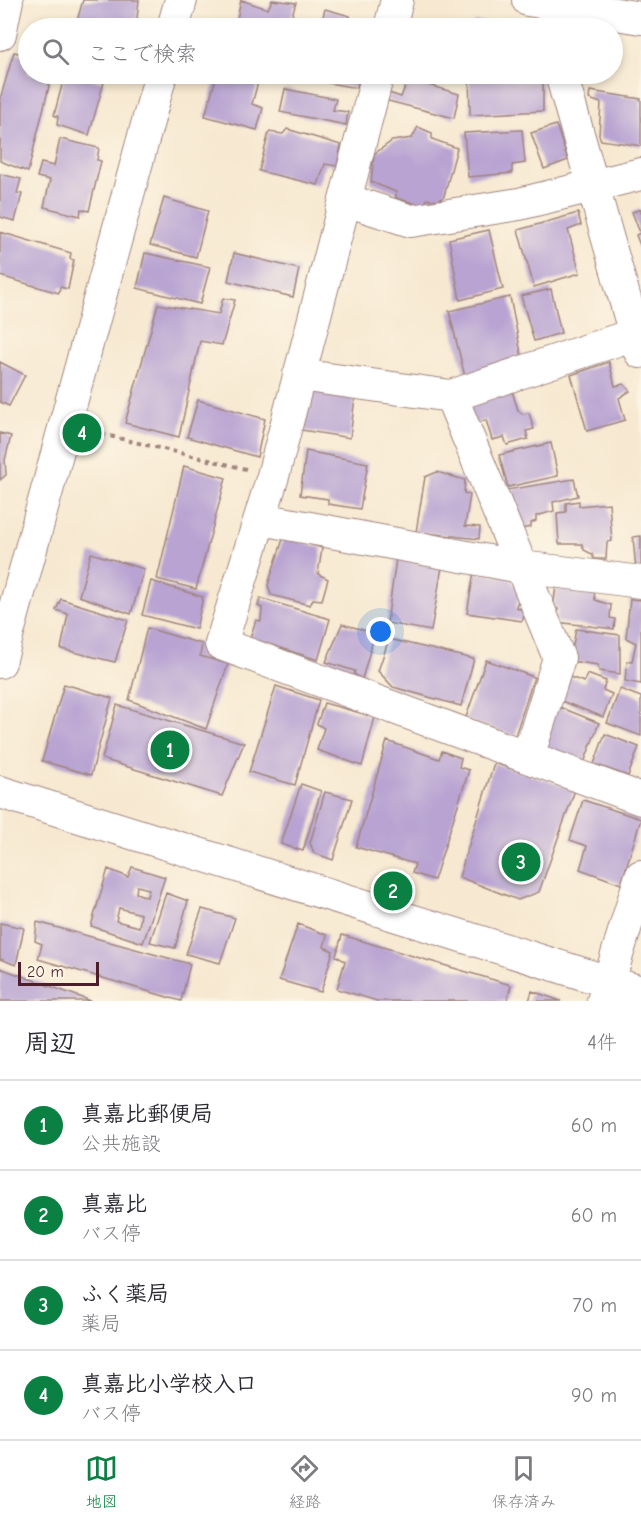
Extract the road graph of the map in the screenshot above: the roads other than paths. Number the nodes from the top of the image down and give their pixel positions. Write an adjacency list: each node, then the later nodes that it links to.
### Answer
1 (7, 0): 9 (street)
2 (181, 0): 6 (street)
3 (397, 0): 7 (street)
4 (528, 0): 5 (street)
5 (567, 12): 8 (street)
6 (176, 18)
7 (392, 18)
8 (641, 18)
9 (0, 34)
10 (158, 84): 22 (street)
11 (375, 84): 15 (street)
12 (564, 84): 14 (street)
13 (641, 174): 14 (street)
14 (594, 186): 15 (street); 16 (street)
15 (346, 200): 17 (street)
16 (638, 344): 18 (street)
17 (299, 375): 18 (street); 19 (street)
18 (451, 396): 20 (street)
19 (261, 519): 20 (street); 23 (street)
20 (521, 567): 21 (street); 23 (street)
21 (641, 582)
22 (0, 662)
23 (528, 757): 25 (street)
24 (0, 792): 27 (street)
25 (641, 799)
26 (641, 876): 27 (street)
27 (606, 992): 28 (street)
28 (641, 993)

